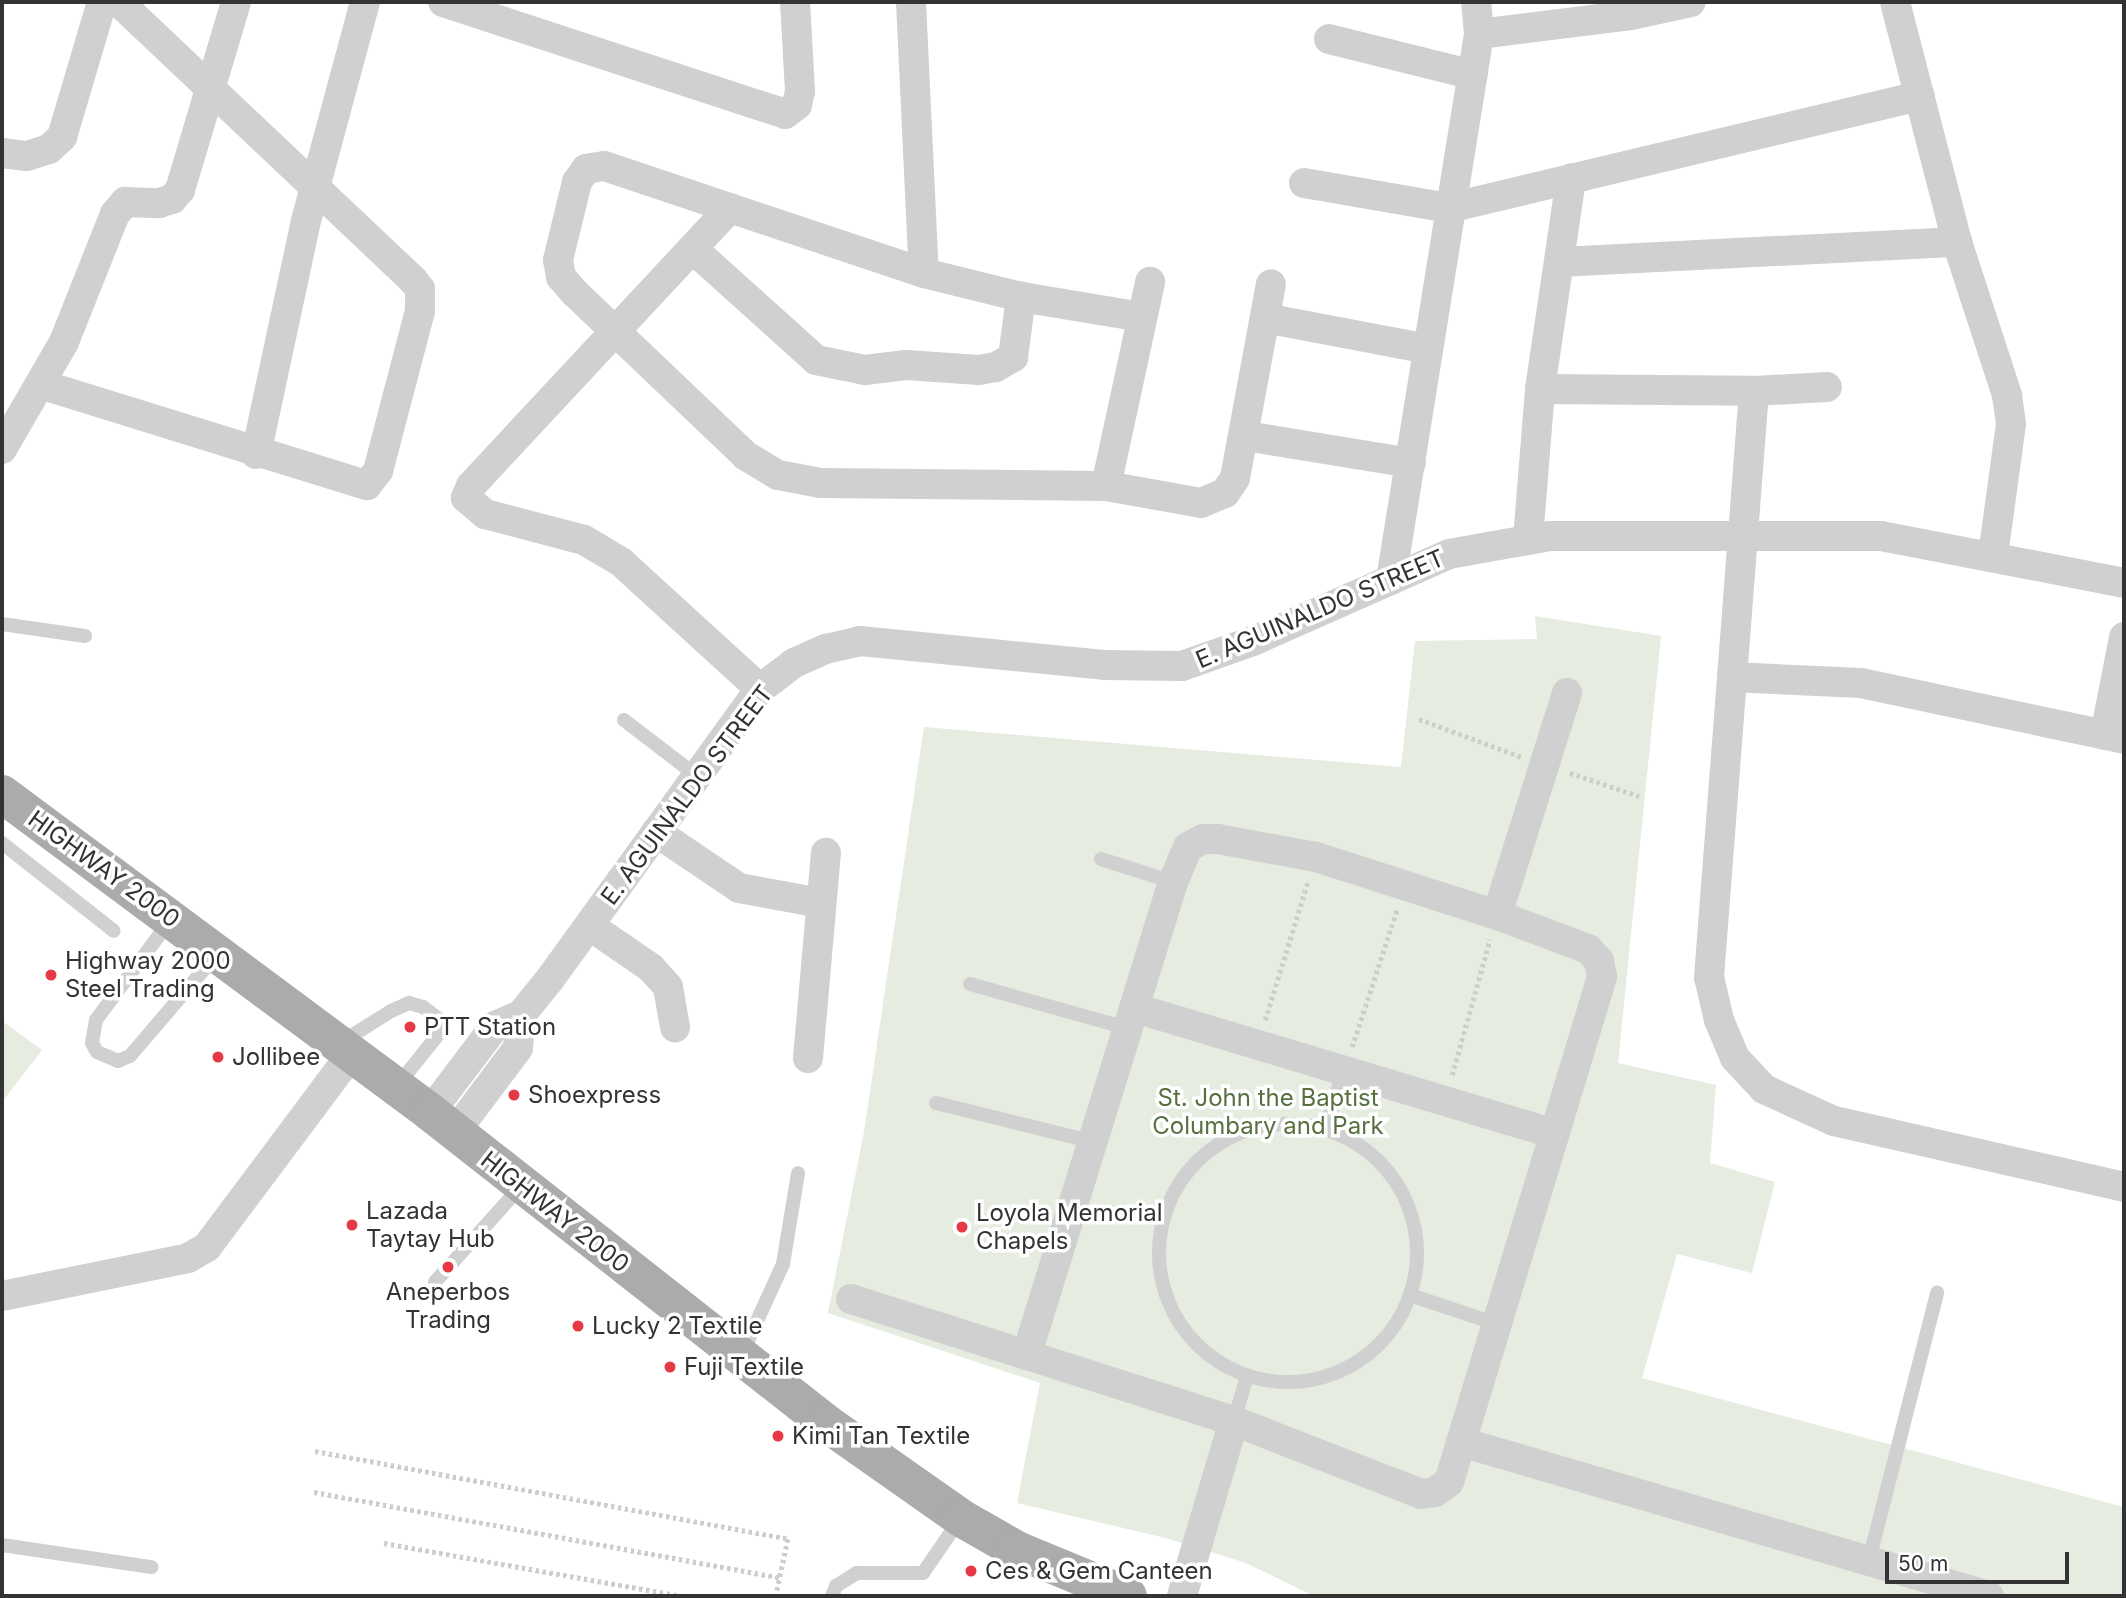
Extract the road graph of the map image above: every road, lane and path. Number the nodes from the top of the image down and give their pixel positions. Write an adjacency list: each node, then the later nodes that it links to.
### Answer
1 (102, 2): 17 (street)
2 (119, 2): 15 (street)
3 (236, 2): 15 (street)
4 (365, 2): 20 (street)
5 (443, 2): 6 (street)
6 (795, 2)
7 (911, 2): 26 (street)
8 (1476, 2): 12 (street)
9 (1690, 2): 11 (street)
10 (1895, 2): 16 (street)
11 (1629, 8): 12 (street)
12 (1479, 33): 14 (street)
13 (1329, 39): 14 (street)
14 (1473, 75): 22 (street)
15 (210, 90): 20 (street); 34 (street)
16 (1920, 96): 18 (street); 23 (street)
17 (2, 153)
18 (1571, 178): 22 (street); 25 (street)
19 (1304, 183): 22 (street)
20 (314, 189): 40 (street); 40 (street)
21 (730, 208): 24 (street); 26 (street); 32 (street)
22 (1449, 208): 33 (street)
23 (1957, 242): 25 (street); 45 (street)
24 (694, 250): 29 (street); 32 (street)
25 (1560, 262): 36 (street)
26 (924, 273): 29 (street)
27 (1150, 282): 30 (street)
28 (1271, 284): 31 (street)
29 (1021, 297): 30 (street)
30 (1142, 317): 42 (street)
31 (1265, 318): 33 (street); 38 (street)
32 (618, 330): 42 (street); 52 (street)
33 (1428, 349): 41 (street)
34 (43, 385): 39 (street); 40 (street)
35 (1827, 387): 37 (street)
36 (1540, 389): 37 (street); 44 (street)
37 (1754, 391): 43 (street)
38 (1246, 436): 41 (street); 42 (street)
39 (2, 449)
40 (256, 454)
41 (1411, 463): 46 (street)
42 (1105, 486)
43 (1744, 535): 44 (street, E. AGUINALDO STREET); 45 (street, E. AGUINALDO STREET); 51 (street)
44 (1528, 538): 46 (street, E. AGUINALDO STREET)
45 (1993, 555): 47 (street, E. AGUINALDO STREET)
46 (1391, 580): 52 (street, E. AGUINALDO STREET)
47 (2124, 583)
48 (2, 624): 49 (lane)
49 (85, 636)
50 (2124, 637): 55 (street)
51 (1732, 677): 55 (street); 87 (street)
52 (760, 689): 56 (street, E. AGUINALDO STREET)
53 (1567, 693): 66 (street)
54 (624, 720): 56 (lane)
55 (2115, 737)
56 (697, 776): 58 (street, E. AGUINALDO STREET)
57 (2, 794): 67 (main road, HIGHWAY 2000)
58 (656, 832): 65 (street); 68 (street, E. AGUINALDO STREET)
59 (2, 843): 69 (lane)
60 (825, 853): 65 (street)
61 (1316, 857): 63 (street); 64 (street); 74 (path)
62 (1101, 859): 63 (lane)
63 (1173, 882): 72 (street)
64 (1405, 885): 66 (street); 77 (path)
65 (821, 903): 76 (street)
66 (1497, 915): 79 (path); 83 (street)
67 (172, 918): 70 (main road, HIGHWAY 2000); 70 (lane)
68 (590, 926): 73 (street); 81 (street, E. AGUINALDO STREET)
69 (114, 931)
70 (218, 952): 75 (main road, HIGHWAY 2000)
71 (970, 984): 72 (lane)
72 (1131, 1018): 74 (street); 84 (street)
73 (675, 1027)
74 (1257, 1046): 77 (street)
75 (346, 1048): 78 (main road, HIGHWAY 2000); 78 (lane); 91 (street)
76 (808, 1059)
77 (1345, 1070): 79 (street); 82 (lane)
78 (396, 1087): 81 (main road, HIGHWAY 2000)
79 (1445, 1100): 83 (street)
80 (936, 1103): 84 (lane)
81 (442, 1122): 86 (main road, HIGHWAY 2000)
82 (1325, 1129): 90 (lane); 96 (lane)
83 (1554, 1134): 93 (street)
84 (1094, 1142): 94 (street)
85 (798, 1173): 95 (lane)
86 (521, 1185): 88 (lane); 95 (main road, HIGHWAY 2000)
87 (2124, 1187)
88 (435, 1282)
89 (1937, 1293): 104 (lane)
90 (1410, 1295): 93 (lane); 96 (lane)
91 (2, 1296)
92 (851, 1298): 94 (street)
93 (1497, 1324): 98 (street)
94 (1027, 1355): 97 (street)
95 (740, 1358): 101 (main road, HIGHWAY 2000)
96 (1247, 1376): 97 (lane)
97 (1234, 1421): 98 (street); 111 (street)
98 (1461, 1442): 104 (street)
99 (315, 1451): 106 (path)
100 (314, 1492): 106 (path)
101 (961, 1518): 109 (lane); 110 (main road, HIGHWAY 2000)
102 (384, 1544): 107 (path)
103 (2, 1545): 105 (lane)
104 (1869, 1560): 112 (street)
105 (151, 1567)
106 (779, 1577): 108 (path)
107 (683, 1596)
108 (776, 1596)
109 (832, 1596)
110 (1128, 1596)
111 (1182, 1596)
112 (1989, 1596)

